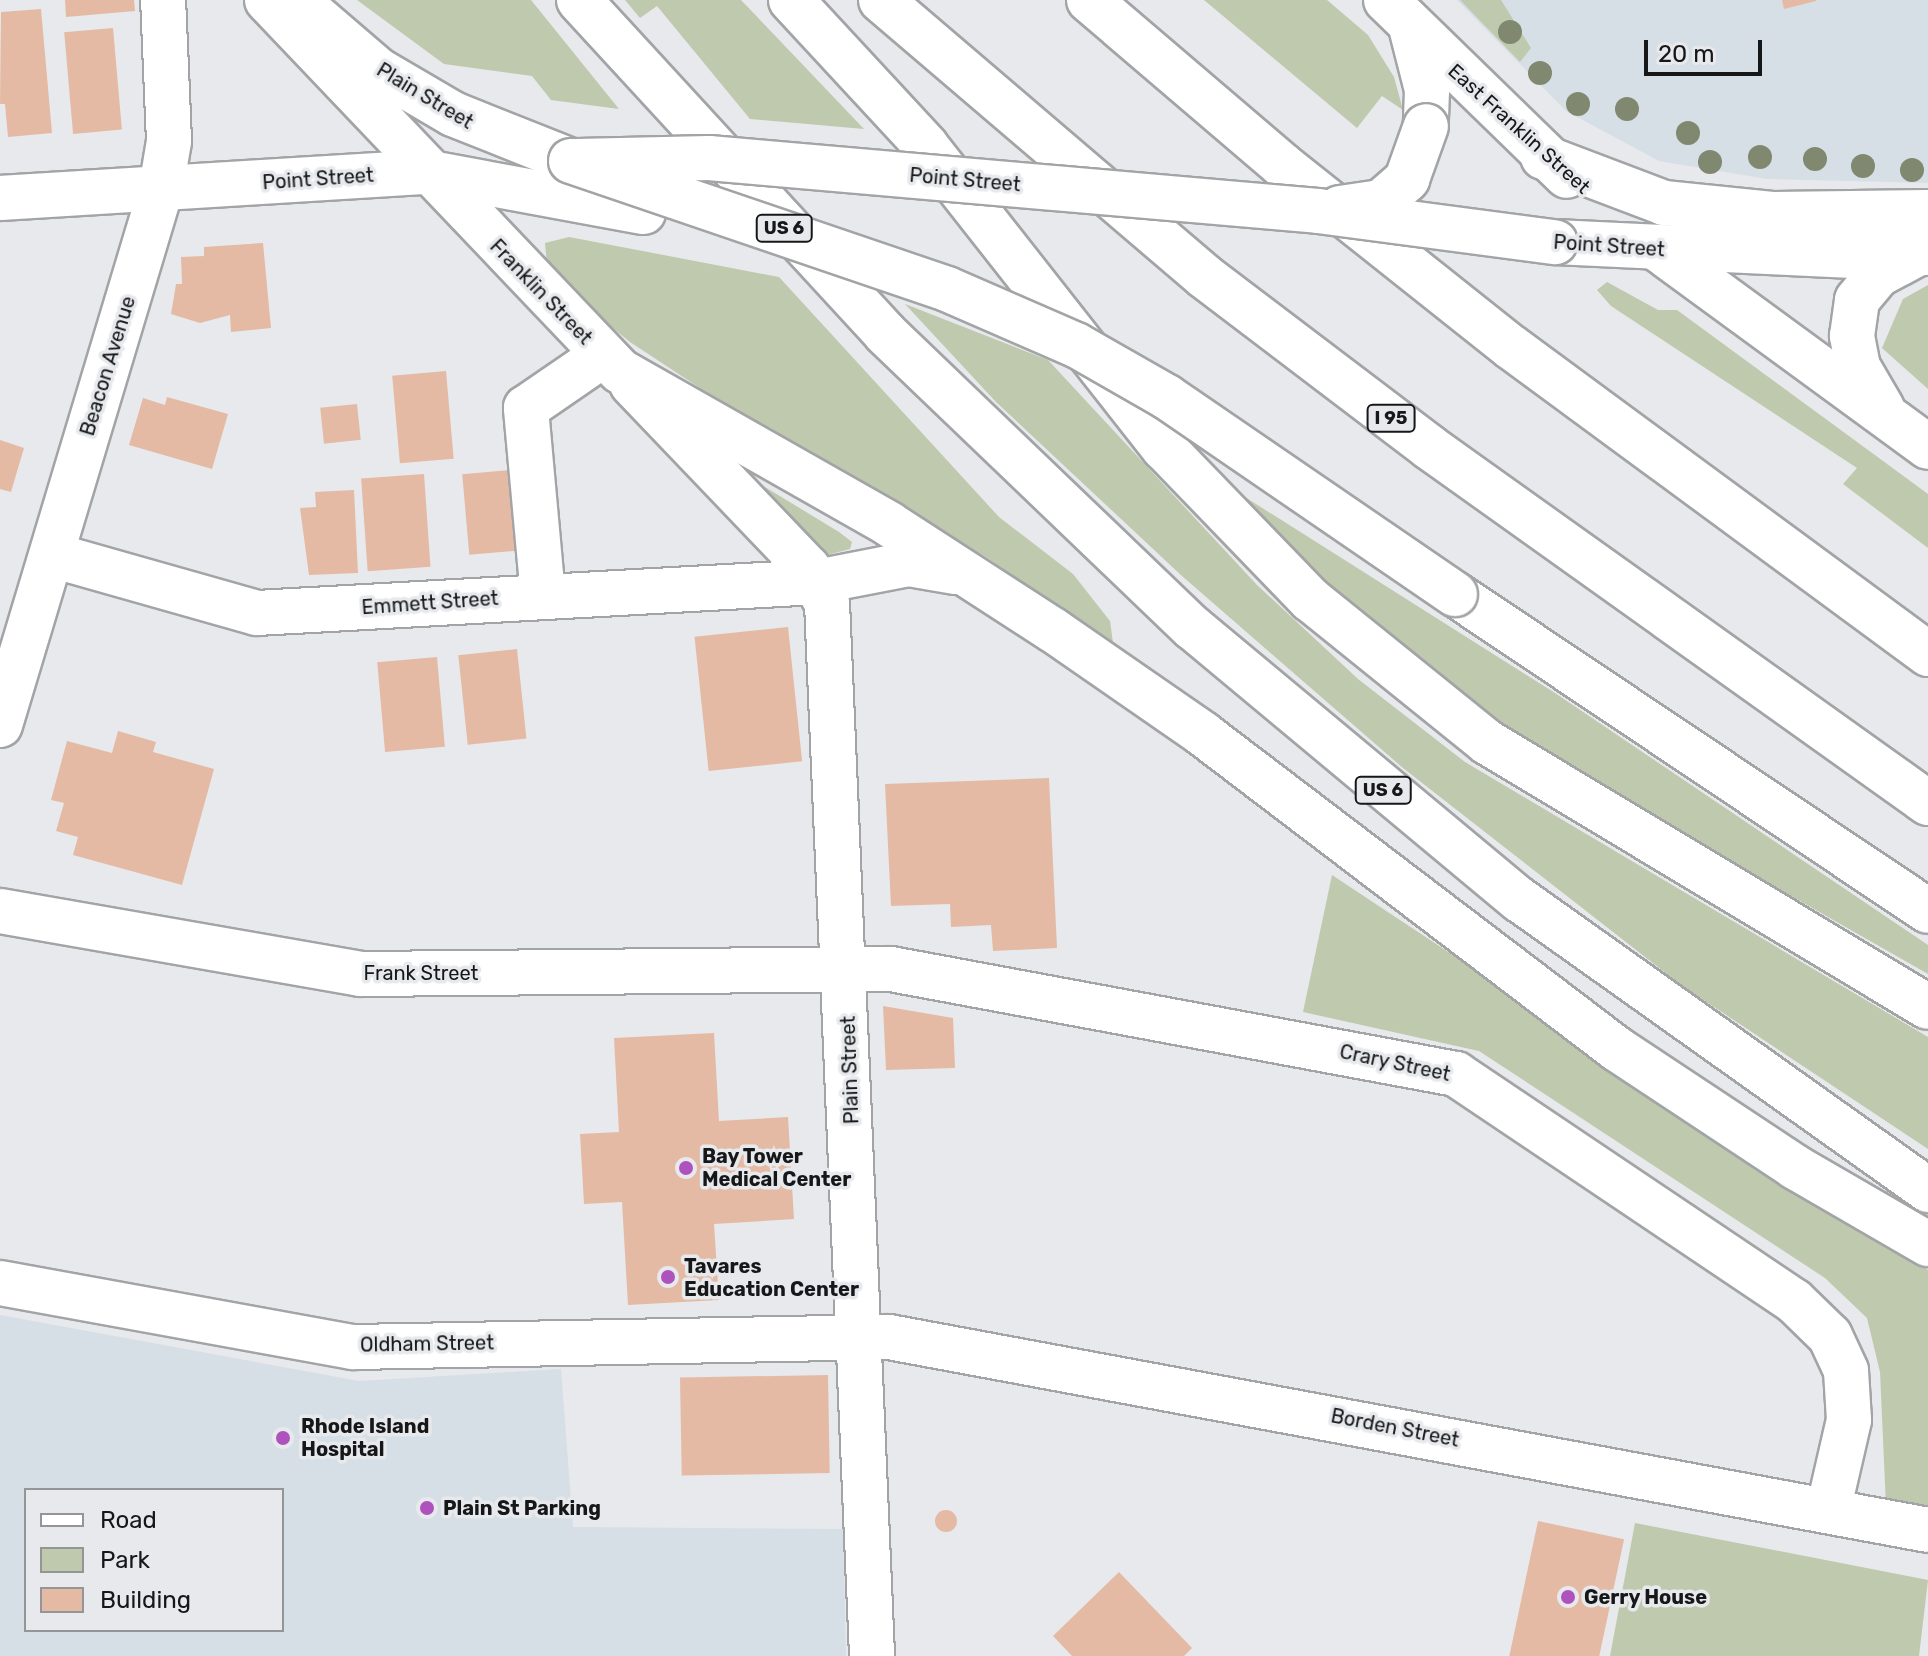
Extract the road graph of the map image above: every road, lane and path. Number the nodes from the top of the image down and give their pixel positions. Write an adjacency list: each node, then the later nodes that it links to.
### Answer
1 (163, 0): 12 (main road, Beacon Avenue)
2 (267, 0): 11 (main road, Franklin Street)
3 (296, 0): 10 (main road, Plain Street)
4 (579, 0): 35 (main road, US 6)
5 (791, 0): 34 (main road)
6 (881, 0): 30 (main road, I 95)
7 (1089, 0): 26 (main road)
8 (1399, 15): 9 (main road, East Franklin Street); 14 (main road, bridge)
9 (1543, 157): 15 (main road); 17 (main road, East Franklin Street)
10 (571, 161): 11 (main road, Point Street); 14 (main road, Point Street, bridge); 16 (main road, Plain Street, bridge)
11 (425, 172): 12 (main road, Point Street); 16 (main road, bridge); 19 (main road, Franklin Street)
12 (161, 189): 13 (main road, Point Street); 22 (main road, Beacon Avenue)
13 (0, 198)
14 (1318, 211): 17 (main road, Point Street, bridge)
15 (1928, 212)
16 (814, 243): 32 (main road, bridge)
17 (1659, 250): 18 (main road, Point Street); 20 (main road, East Franklin Street)
18 (1922, 253): 20 (main road)
19 (611, 363): 23 (main road); 24 (main road, Franklin Street); 25 (main road)
20 (1887, 417): 21 (main road, East Franklin Street)
21 (1928, 447)
22 (52, 555): 25 (main road, Emmett Street); 29 (main road, Beacon Avenue)
23 (975, 580): 24 (main road, Emmett Street); 36 (main road)
24 (816, 582): 25 (main road, Emmett Street); 33 (main road, Plain Street)
25 (543, 596)
26 (1862, 605): 27 (main road); 28 (main road)
27 (1928, 644)
28 (1928, 654)
29 (0, 725)
30 (1928, 803)
31 (0, 911): 33 (main road, Frank Street)
32 (1928, 911)
33 (847, 971): 38 (main road, Plain Street); 39 (main road, Crary Street)
34 (1928, 1007)
35 (1928, 1190)
36 (1928, 1244)
37 (0, 1283): 38 (main road, Oldham Street)
38 (859, 1337): 39 (main road, Borden Street); 41 (main road, Plain Street)
39 (1828, 1511): 40 (main road, Borden Street)
40 (1928, 1530)
41 (872, 1656)

